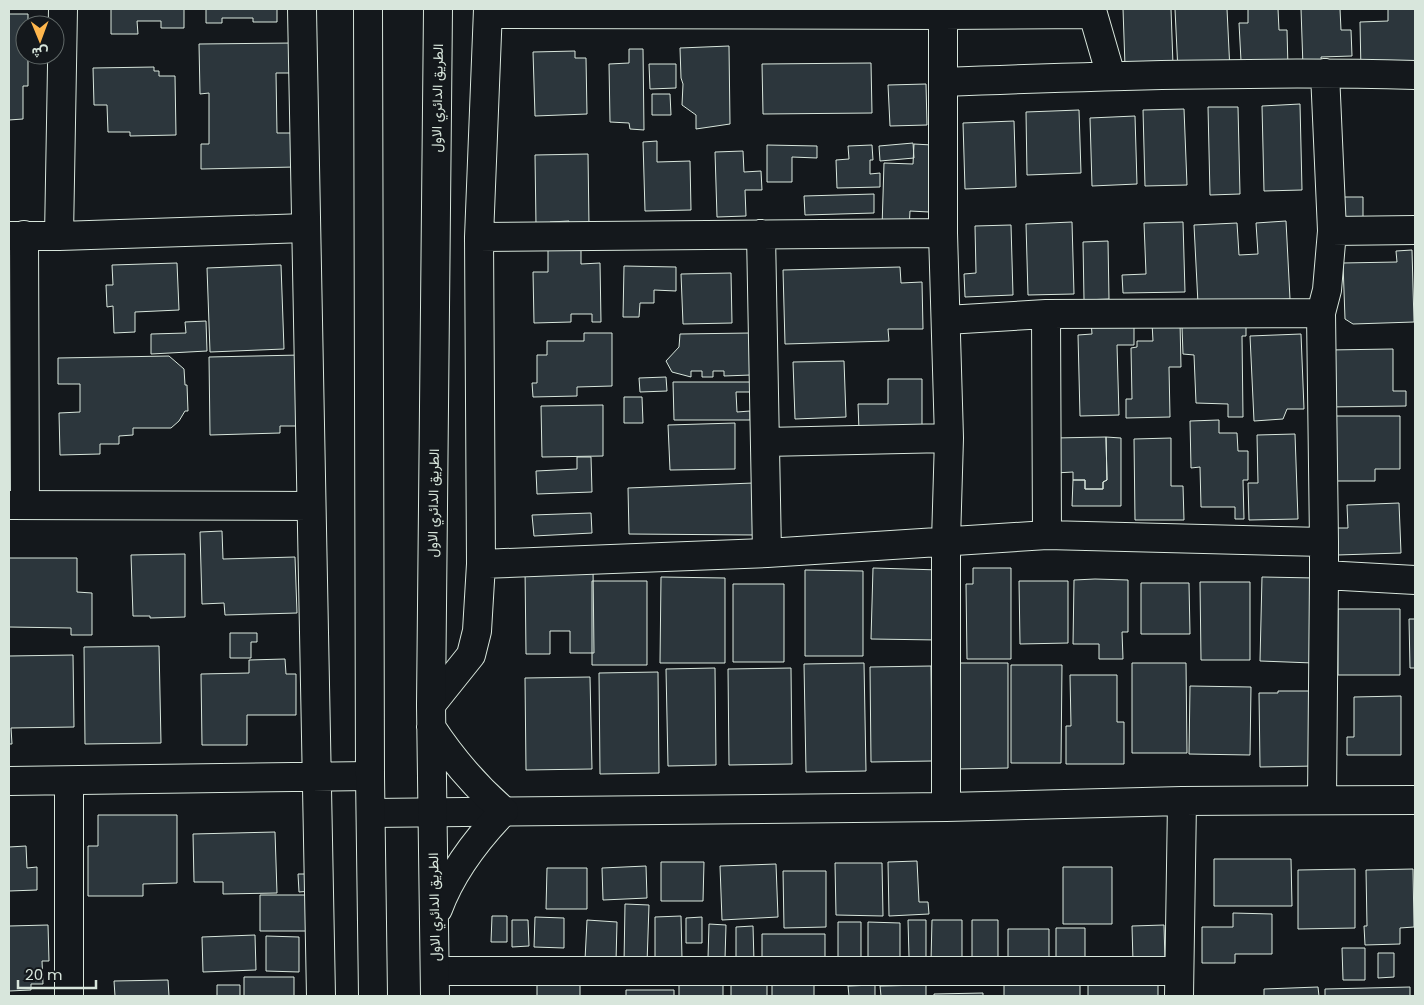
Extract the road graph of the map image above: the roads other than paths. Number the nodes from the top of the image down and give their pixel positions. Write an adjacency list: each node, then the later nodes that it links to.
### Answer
1 (63, 9): 18 (street)
2 (302, 9): 12 (street)
3 (368, 9): 35 (street)
4 (438, 9): 34 (street, الطريق الدائري الاول)
5 (1093, 11): 7 (street); 10 (street)
6 (489, 12): 7 (street); 19 (street)
7 (943, 15): 11 (street)
8 (1325, 73): 9 (street); 10 (street); 14 (street)
9 (1415, 74)
10 (1111, 76): 11 (street)
11 (943, 82): 15 (street)
12 (306, 228): 18 (street); 26 (street)
13 (1415, 230): 14 (street)
14 (1332, 231): 20 (street)
15 (943, 233): 16 (street); 22 (street)
16 (761, 234): 19 (street); 24 (street)
17 (16, 235): 18 (street); 25 (street)
18 (59, 236)
19 (479, 237): 31 (street)
20 (1321, 313): 21 (street); 29 (street)
21 (1046, 314): 22 (street); 27 (street)
22 (946, 320): 23 (street)
23 (949, 438): 24 (street); 28 (street)
24 (765, 442): 30 (street)
25 (17, 505): 26 (street)
26 (311, 506): 36 (street)
27 (1047, 535): 28 (street); 29 (street)
28 (946, 541): 30 (street); 42 (street)
29 (1324, 542): 32 (street)
30 (767, 553): 31 (street)
31 (481, 564): 34 (street)
32 (1324, 575): 33 (street); 39 (street)
33 (1415, 580)
34 (431, 716): 43 (street); 44 (street, الطريق الدائري الاول)
35 (370, 776): 36 (street); 45 (street)
36 (316, 777): 38 (street); 50 (street)
37 (9, 781): 38 (street)
38 (68, 781): 49 (street)
39 (1322, 800): 40 (street); 41 (street)
40 (1415, 800)
41 (1182, 801): 42 (street); 48 (street)
42 (946, 807): 43 (street)
43 (504, 811): 44 (street); 46 (street)
44 (433, 812): 45 (street); 46 (street, الطريق الدائري الاول)
45 (371, 813): 51 (street)
46 (434, 919): 47 (street, الطريق الدائري الاول)
47 (435, 984): 48 (street)
48 (1179, 984)
49 (69, 996)
50 (322, 996)
51 (374, 996)

